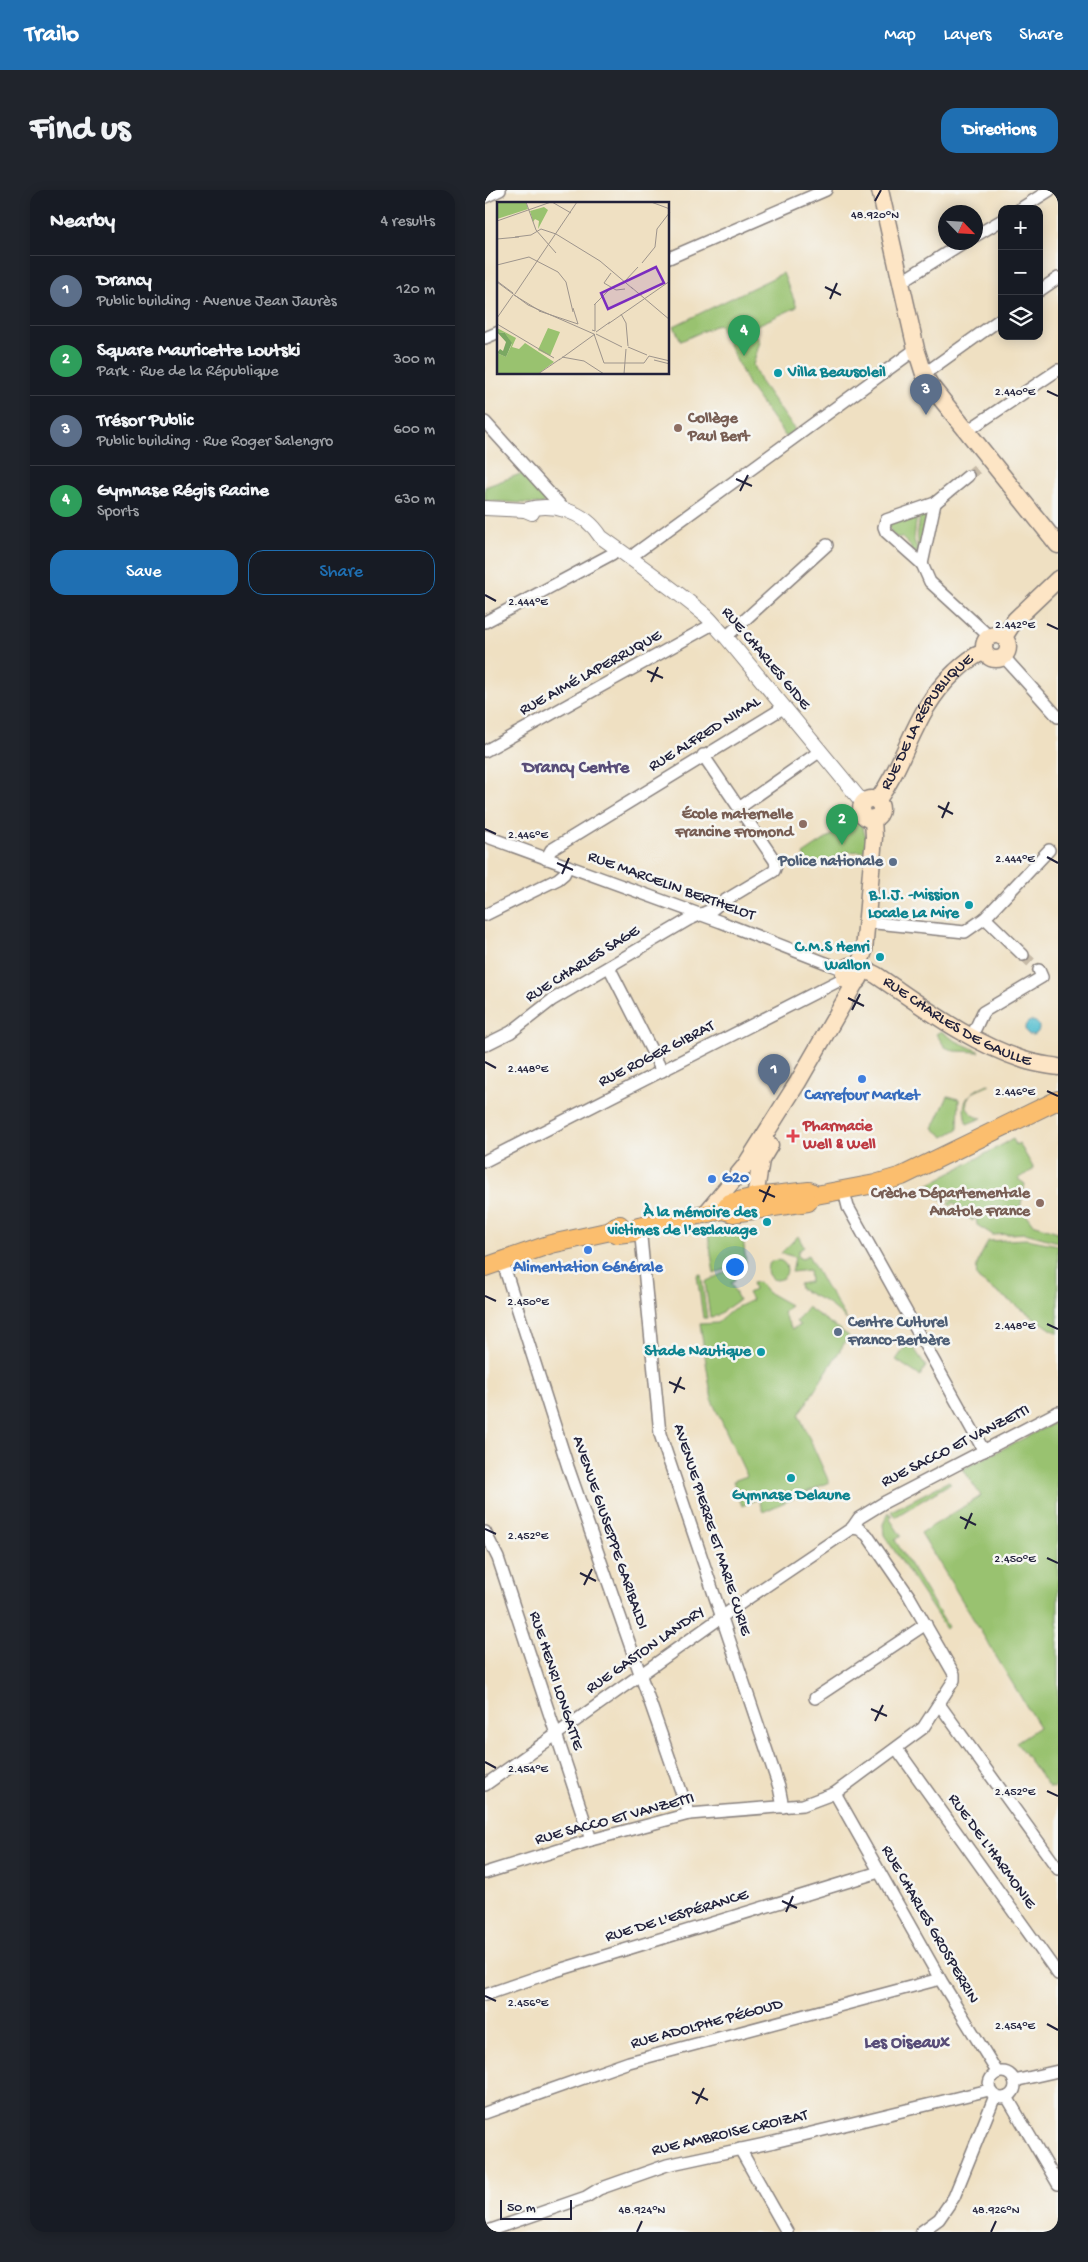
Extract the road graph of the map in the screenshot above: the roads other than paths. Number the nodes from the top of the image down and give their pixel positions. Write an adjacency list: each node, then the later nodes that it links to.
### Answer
1 (500, 190): 5 (street)
2 (826, 190): 10 (street)
3 (880, 190): 12 (main road)
4 (1050, 190): 6 (street)
5 (485, 197)
6 (1026, 205)
7 (998, 222): 8 (street)
8 (983, 231)
9 (951, 250): 12 (street)
10 (670, 258)
11 (1058, 278): 13 (street)
12 (901, 282): 17 (main road)
13 (1043, 288)
14 (998, 321): 19 (street)
15 (497, 333): 16 (street)
16 (485, 338)
17 (915, 348): 19 (main road); 29 (street)
18 (1058, 370): 21 (street)
19 (924, 374): 21 (main road)
20 (485, 422): 25 (street)
21 (967, 431): 27 (main road)
22 (968, 476): 23 (street)
23 (935, 504): 30 (street); 30 (street)
24 (485, 508): 25 (street)
25 (563, 511): 28 (street, RUE CHARLES GIDE)
26 (827, 545): 34 (street)
27 (1058, 545)
28 (617, 548): 29 (street, RUE CHARLES GIDE); 32 (street)
29 (632, 559): 33 (street, RUE CHARLES GIDE)
30 (922, 564): 35 (street)
31 (1058, 579): 35 (main road, RUE DE LA RÉPUBLIQUE)
32 (485, 621)
33 (713, 624): 34 (street, RUE CHARLES GIDE); 39 (street, RUE AIMÉ LAPERRUQUE)
34 (726, 637): 37 (street, RUE CHARLES GIDE)
35 (993, 642): 36 (main road); 42 (main road, RUE DE LA RÉPUBLIQUE)
36 (1003, 656): 38 (street)
37 (783, 708): 40 (street, RUE CHARLES GIDE); 41 (street, RUE ALFRED NIMAL)
38 (1058, 717)
39 (485, 751)
40 (819, 752): 42 (street, RUE CHARLES GIDE); 43 (street)
41 (703, 756): 43 (street); 46 (street, RUE ALFRED NIMAL)
42 (870, 802): 51 (main road, RUE DE LA RÉPUBLIQUE)
43 (739, 808): 48 (street, RUE CHARLES SAGE)
44 (485, 836): 46 (street, RUE MARCELIN BERTHELOT)
45 (1049, 850): 50 (street)
46 (547, 858): 47 (street, RUE MARCELIN BERTHELOT)
47 (568, 866): 48 (street, RUE MARCELIN BERTHELOT); 49 (street)
48 (700, 914): 53 (street, RUE CHARLES SAGE); 55 (street, RUE MARCELIN BERTHELOT)
49 (485, 915)
50 (985, 918): 51 (street); 52 (street)
51 (866, 922): 55 (main road)
52 (1023, 956)
53 (609, 967): 57 (street, RUE CHARLES SAGE); 59 (street)
54 (1040, 973): 56 (street)
55 (852, 974): 56 (main road, RUE CHARLES DE GAULLE); 59 (street, RUE ROGER GIBRAT); 64 (main road)
56 (971, 1038): 58 (main road, RUE CHARLES DE GAULLE)
57 (485, 1045)
58 (1058, 1067)
59 (662, 1071): 63 (street, RUE ROGER GIBRAT)
60 (1058, 1087): 62 (main road)
61 (1058, 1100): 62 (main road)
62 (982, 1136): 65 (main road)
63 (485, 1161)
64 (752, 1170): 66 (main road); 68 (main road); 71 (main road)
65 (844, 1191): 67 (main road); 76 (street)
66 (781, 1194): 67 (main road); 68 (main road)
67 (816, 1195): 69 (main road)
68 (755, 1198): 69 (main road); 70 (main road)
69 (772, 1209): 70 (main road)
70 (732, 1211): 71 (main road)
71 (706, 1213): 72 (main road)
72 (639, 1227): 73 (main road); 81 (street, AVENUE PIERRE ET MARIE CURIE)
73 (502, 1260): 74 (main road); 83 (street, AVENUE GIUSEPPE GARIBALDI)
74 (485, 1267)
75 (1058, 1412): 76 (street, RUE SACCO ET VANZETTI)
76 (984, 1451): 77 (street, RUE SACCO ET VANZETTI)
77 (871, 1512): 78 (street, RUE SACCO ET VANZETTI); 80 (street)
78 (852, 1528): 80 (street); 81 (street, RUE GASTON LANDRY)
79 (485, 1532): 86 (street, RUE HENRI LONGATTE)
80 (867, 1535): 82 (street, RUE SACCO ET VANZETTI)
81 (723, 1617): 83 (street, RUE GASTON LANDRY); 90 (street, AVENUE PIERRE ET MARIE CURIE)
82 (926, 1624): 84 (street); 85 (street, RUE SACCO ET VANZETTI)
83 (639, 1675): 86 (street, RUE GASTON LANDRY); 91 (street, AVENUE GIUSEPPE GARIBALDI)
84 (815, 1698)
85 (939, 1704): 87 (street, RUE SACCO ET VANZETTI); 93 (street)
86 (555, 1737): 88 (street, RUE GASTON LANDRY); 92 (street, RUE HENRI LONGATTE)
87 (897, 1748): 89 (street, RUE SACCO ET VANZETTI); 96 (street, RUE DE L'HARMONIE)
88 (485, 1785)
89 (835, 1793): 90 (street, RUE SACCO ET VANZETTI); 94 (street, RUE CHARLES GROSPERRIN)
90 (783, 1807): 91 (street, RUE SACCO ET VANZETTI)
91 (689, 1814): 92 (street, RUE SACCO ET VANZETTI)
92 (591, 1840): 95 (street, RUE SACCO ET VANZETTI)
93 (1058, 1870)
94 (879, 1872): 97 (street, RUE CHARLES GROSPERRIN); 98 (street, RUE DE L'ESPÉRANCE)
95 (485, 1873)
96 (1058, 1974)
97 (940, 1979): 100 (street, RUE CHARLES GROSPERRIN); 104 (street, RUE ADOLPHE PÉGOUD)
98 (485, 1995)
99 (1058, 2071): 101 (street)
100 (997, 2072): 101 (street); 102 (street)
101 (1015, 2081): 103 (street)
102 (992, 2093): 103 (street); 105 (street, RUE AMBROISE CROIZAT); 109 (street)
103 (1007, 2097): 106 (street)
104 (485, 2113)
105 (740, 2148): 107 (street, RUE AMBROISE CROIZAT); 108 (street)
106 (1058, 2184)
107 (485, 2232)
108 (787, 2232)
109 (921, 2232)

